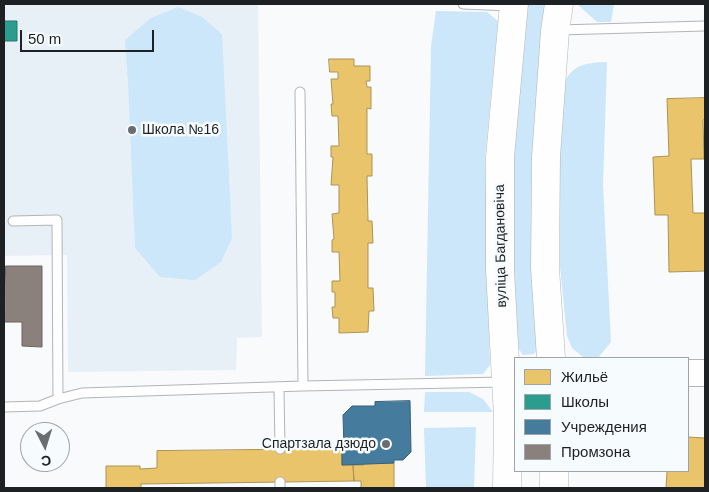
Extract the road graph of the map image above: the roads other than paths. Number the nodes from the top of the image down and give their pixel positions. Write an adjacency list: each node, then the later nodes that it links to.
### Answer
1 (463, 4): 3 (lane)
2 (559, 4): 5 (main road)
3 (514, 5): 11 (main road, вуліца Багдановіча)
4 (705, 26): 5 (lane)
5 (555, 30): 8 (main road)
6 (300, 92): 12 (lane)
7 (13, 221): 14 (lane)
8 (551, 357)
9 (689, 373): 10 (street)
10 (705, 373)
11 (511, 381): 12 (lane); 18 (main road, вуліца Багдановіча)
12 (303, 386): 13 (lane)
13 (279, 387): 14 (lane); 16 (lane)
14 (58, 400): 15 (lane)
15 (4, 407)
16 (280, 449)
17 (554, 472): 19 (main road)
18 (507, 488)
19 (554, 488)

